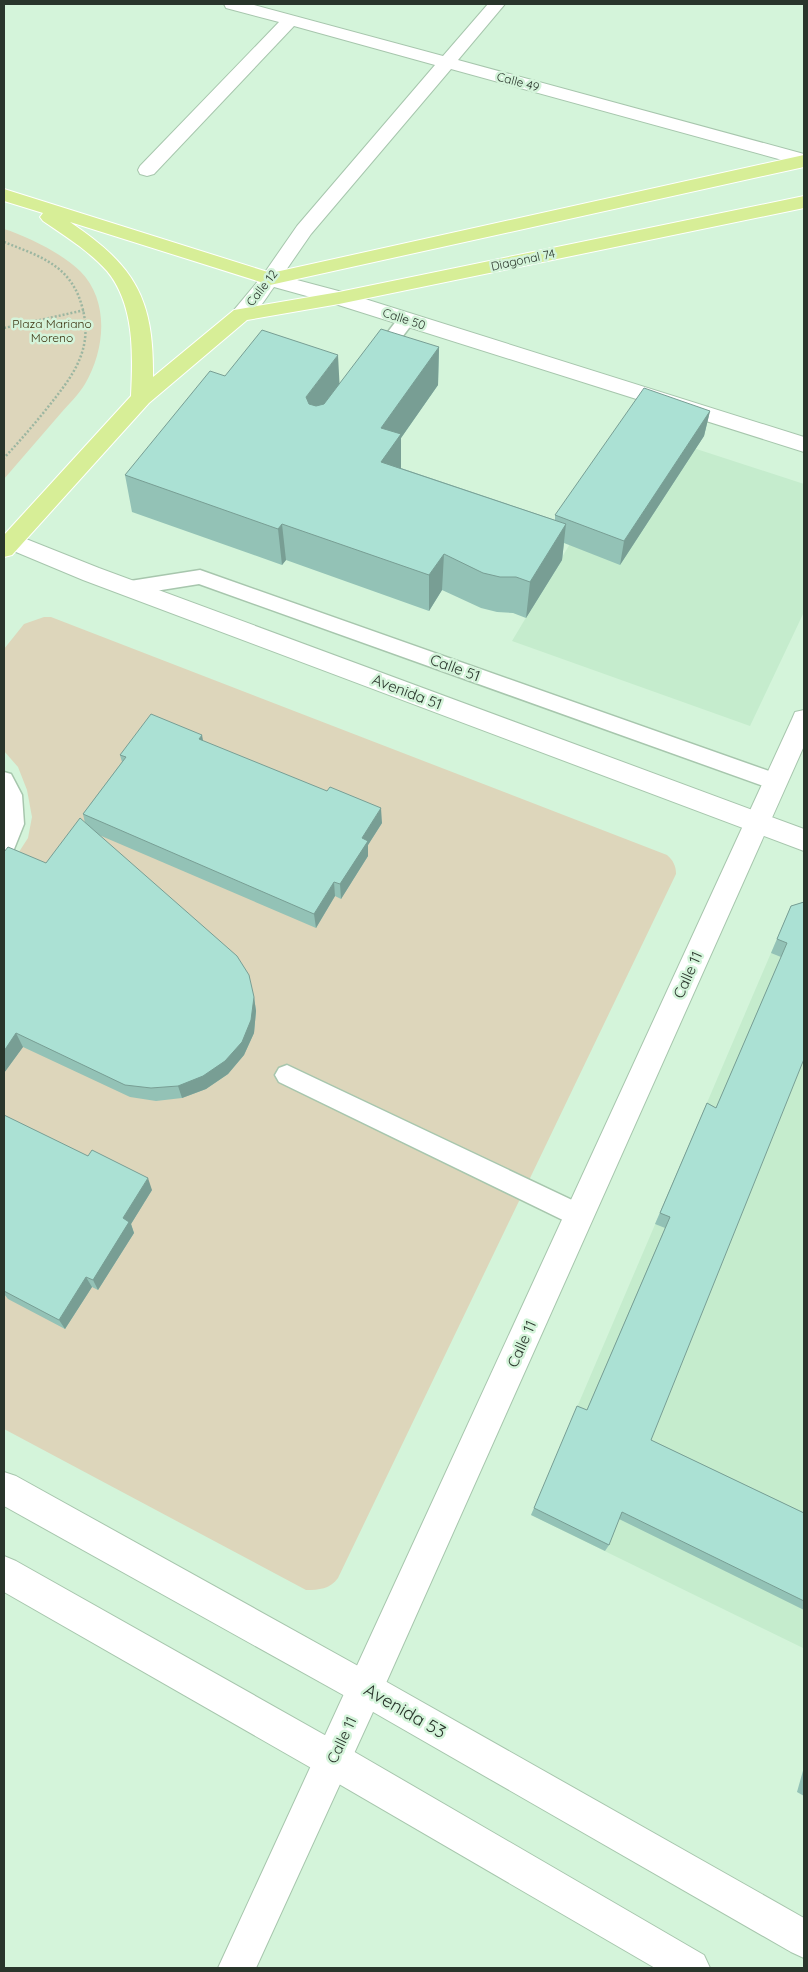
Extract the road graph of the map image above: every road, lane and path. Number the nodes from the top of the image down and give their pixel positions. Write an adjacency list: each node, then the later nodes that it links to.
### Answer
1 (232, 4): 3 (street, Calle 49)
2 (497, 4): 4 (street, Calle 12)
3 (290, 20): 4 (street, Calle 49); 6 (street)
4 (446, 63): 5 (street, Calle 49); 11 (street, Calle 12)
5 (804, 161): 11 (main road)
6 (147, 170)
7 (4, 195): 9 (main road, Calle 50)
8 (804, 202): 12 (main road, Diagonal 74)
9 (32, 204): 11 (main road, Calle 50); 18 (main road)
10 (4, 242): 13 (path)
11 (270, 278): 12 (street, Calle 50); 14 (street, Calle 12)
12 (339, 298): 14 (main road, Diagonal 74); 15 (street, Calle 50)
13 (85, 310): 16 (path); 20 (path)
14 (241, 315): 18 (main road, Calle 12)
15 (406, 320): 17 (lane); 19 (street, Calle 50)
16 (4, 328)
17 (371, 367)
18 (142, 398): 21 (main road, Calle 12)
19 (804, 445)
20 (4, 458)
21 (8, 545): 22 (street, Avenida 51)
22 (130, 588): 25 (lane, Calle 51); 26 (street, Avenida 51)
23 (804, 719): 25 (street, Calle 11)
24 (4, 780): 28 (lane)
25 (776, 782): 26 (street, Calle 11)
26 (756, 823): 27 (street, Avenida 51); 30 (street, Calle 11)
27 (804, 840)
28 (4, 848)
29 (287, 1075): 30 (lane)
30 (580, 1216): 33 (street, Calle 11)
31 (4, 1488): 33 (street, Avenida 53)
32 (4, 1573): 34 (street)
33 (366, 1689): 34 (street, Calle 11); 35 (street, Avenida 53)
34 (333, 1760): 36 (street, Calle 11); 37 (street)
35 (804, 1939)
36 (237, 1968)
37 (691, 1968)

